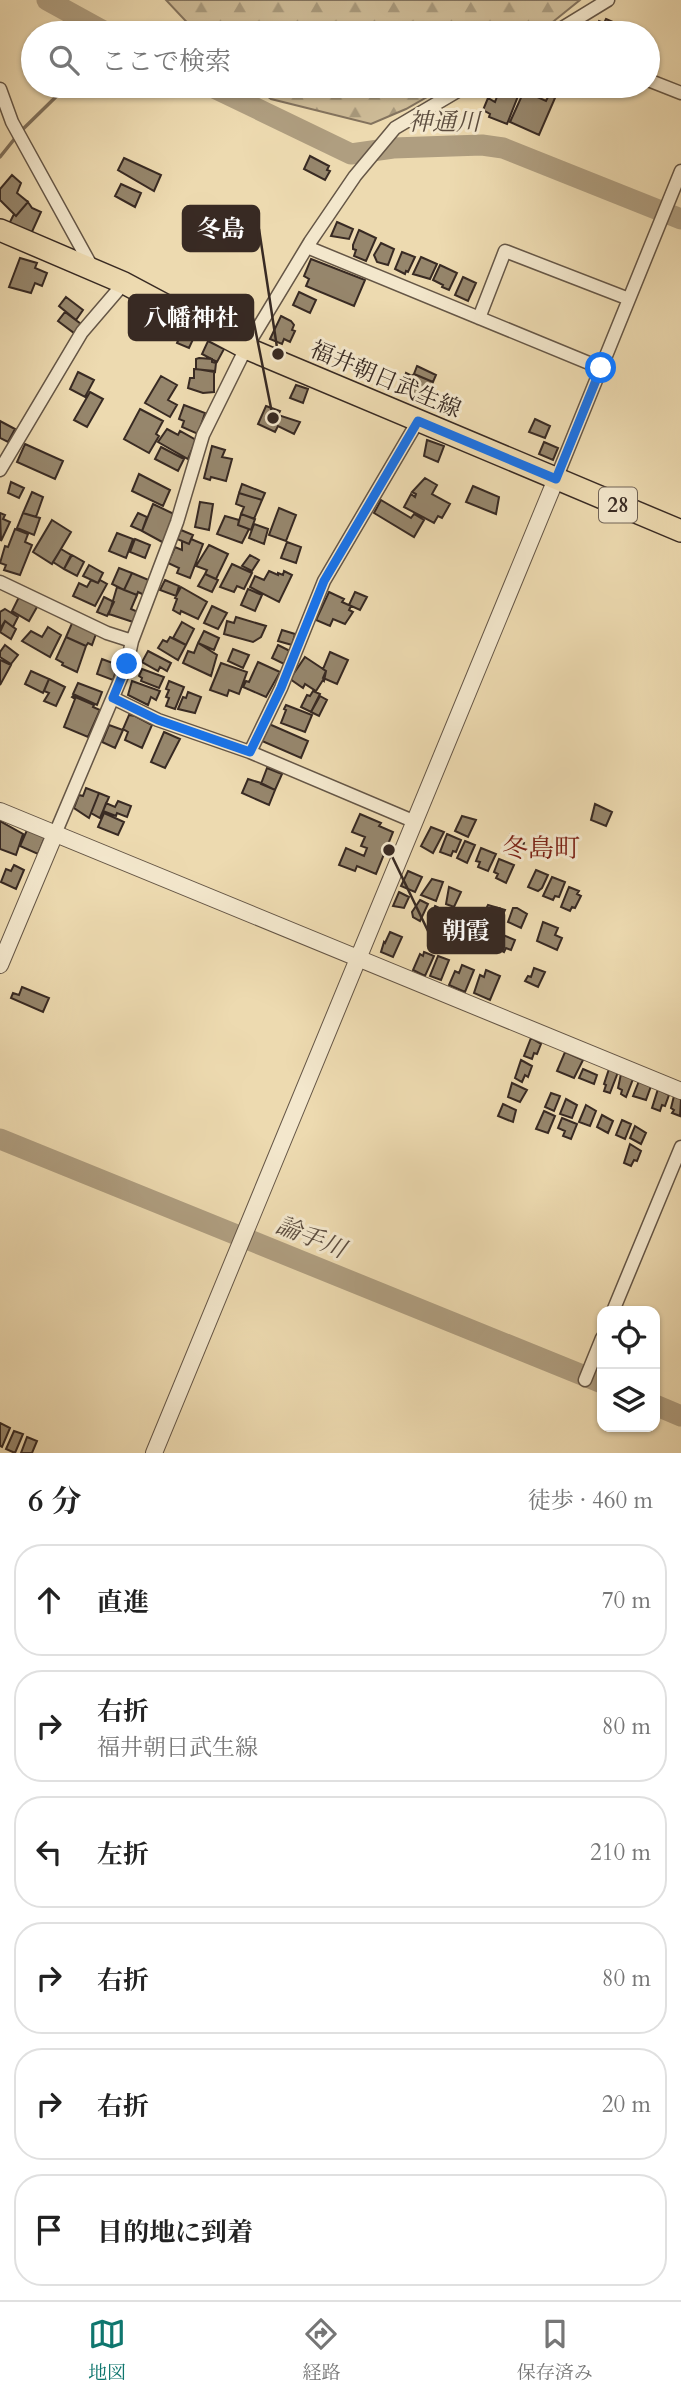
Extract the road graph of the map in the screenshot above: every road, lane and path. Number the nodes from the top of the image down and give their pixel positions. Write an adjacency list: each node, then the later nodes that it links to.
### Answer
1 (608, 0): 2 (street)
2 (574, 21)
3 (660, 85): 5 (street)
4 (0, 89): 10 (street)
5 (681, 93)
6 (445, 98): 9 (street)
7 (681, 171): 12 (street)
8 (0, 230): 10 (main road, 福井朝日武生線 / 28)
9 (307, 247): 13 (street); 14 (street)
10 (93, 269): 11 (main road, 福井朝日武生線 / 28)
11 (124, 283): 14 (main road, 福井朝日武生線 / 28); 17 (street)
12 (629, 299): 13 (street); 15 (street)
13 (478, 318): 15 (street)
14 (246, 348): 16 (main road, 福井朝日武生線 / 28); 21 (street)
15 (601, 368): 18 (street)
16 (418, 421): 18 (main road, 福井朝日武生線 / 28); 23 (street)
17 (0, 470)
18 (556, 479): 19 (main road, 福井朝日武生線 / 28); 25 (street)
19 (681, 531)
20 (0, 582): 21 (street)
21 (132, 641): 22 (street)
22 (113, 698): 23 (street); 26 (street)
23 (250, 752): 25 (street)
24 (0, 811): 26 (street)
25 (413, 821): 27 (street)
26 (55, 834): 27 (street); 28 (street)
27 (357, 957): 29 (street); 34 (street)
28 (0, 965)
29 (681, 1091)
30 (681, 1147): 31 (street)
31 (615, 1306)
32 (597, 1350): 33 (street)
33 (586, 1377)
34 (154, 1453)

